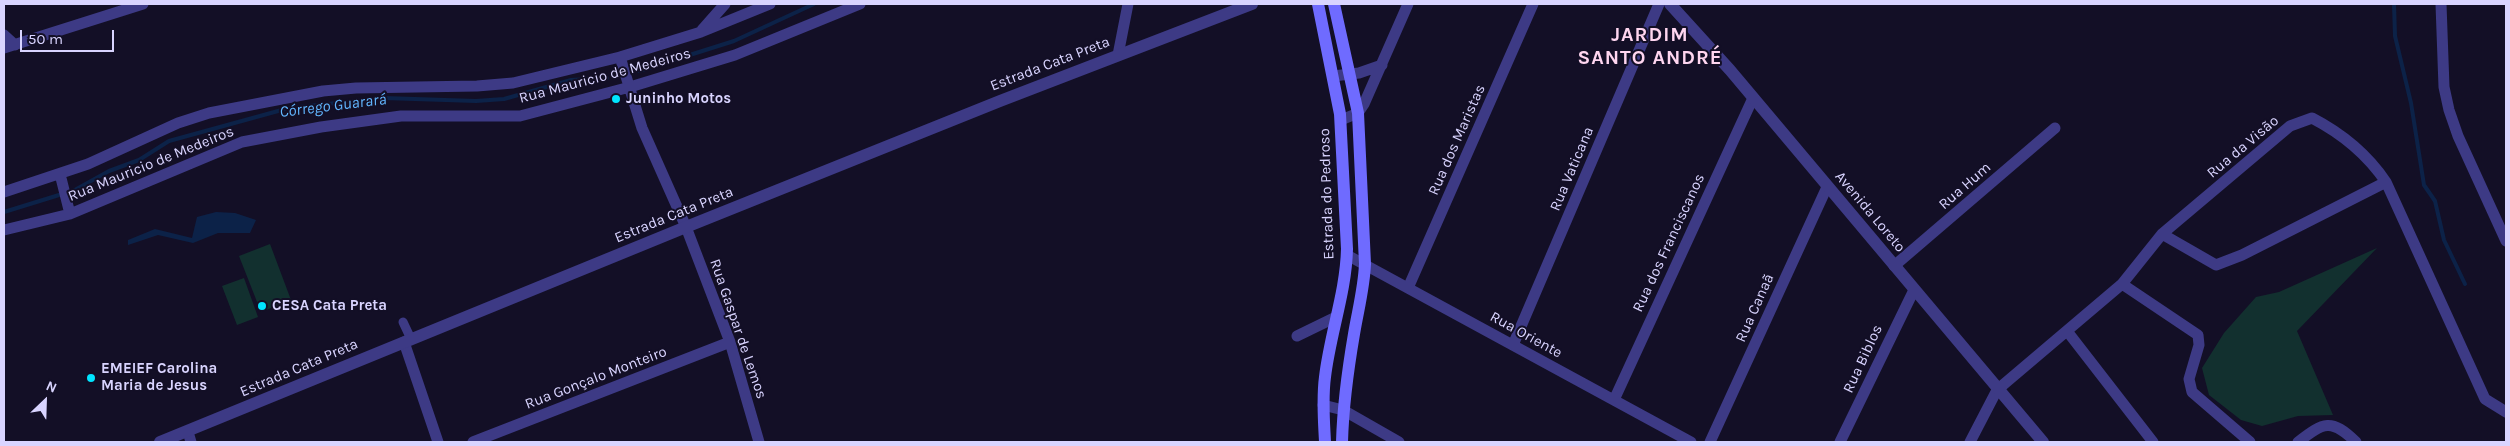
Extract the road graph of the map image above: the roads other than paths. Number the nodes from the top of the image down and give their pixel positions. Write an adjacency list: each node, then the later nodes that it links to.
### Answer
1 (143, 4): 20 (street)
2 (725, 4): 18 (street)
3 (740, 4): 16 (street)
4 (770, 4): 16 (street)
5 (860, 4): 26 (street, Rua Mauricio de Medeiros)
6 (1128, 4): 21 (street)
7 (1227, 4): 17 (street, Estrada Cata Preta)
8 (1252, 4): 17 (street, Estrada Cata Preta)
9 (1318, 4): 25 (main road, Estrada do Pedroso)
10 (1334, 4): 24 (main road)
11 (1408, 4): 23 (street)
12 (1533, 4): 44 (street, Rua dos Maristas)
13 (1659, 4): 52 (street, Rua Vaticana)
14 (1670, 4): 27 (street, Avenida Loreto)
15 (2441, 4): 39 (street)
16 (752, 11): 18 (street)
17 (1202, 22): 21 (street, Estrada Cata Preta)
18 (701, 32): 22 (street)
19 (4, 35): 20 (street)
20 (9, 46)
21 (1118, 55): 36 (street, Estrada Cata Preta)
22 (620, 57): 26 (street, Rua Gaspar de Lemos); 31 (street)
23 (1382, 65): 24 (street); 28 (street)
24 (1349, 74): 25 (street); 28 (main road)
25 (1333, 76): 29 (main road, Estrada do Pedroso)
26 (630, 87): 35 (street, Rua Mauricio de Medeiros); 36 (street, Rua Gaspar de Lemos)
27 (1753, 98): 33 (street, Avenida Loreto); 54 (street, Rua dos Franciscanos)
28 (1358, 113): 29 (street); 41 (main road)
29 (1341, 120): 40 (main road, Estrada do Pedroso)
30 (2055, 128): 42 (street, Rua Hum)
31 (60, 174): 34 (street); 35 (street)
32 (2386, 182): 38 (street); 38 (street, Rua da Visão); 57 (street, Rua da Visão)
33 (1827, 187): 42 (street, Avenida Loreto); 67 (street, Rua Canaã)
34 (4, 192)
35 (70, 214): 37 (street, Rua Mauricio de Medeiros)
36 (686, 227): 50 (street, Estrada Cata Preta); 51 (street, Rua Gaspar de Lemos)
37 (4, 230)
38 (2162, 234): 43 (street, Rua da Visão)
39 (2506, 241)
40 (1347, 255): 41 (street, Rua Oriente); 46 (main road, Estrada do Pedroso)
41 (1365, 264): 44 (street, Rua Oriente); 56 (main road)
42 (1894, 266): 45 (street, Avenida Loreto)
43 (2122, 284): 48 (street, Rua da Visão); 72 (street)
44 (1408, 288): 52 (street, Rua Oriente)
45 (1914, 290): 53 (street, Avenida Loreto); 68 (street, Rua Biblos)
46 (1336, 317): 49 (street); 55 (main road, Estrada do Pedroso)
47 (403, 322): 50 (street)
48 (2067, 331): 53 (street, Rua da Visão); 71 (street)
49 (1297, 336)
50 (407, 341): 58 (street, Estrada Cata Preta); 60 (street)
51 (730, 342): 61 (street, Rua Gonçalo Monteiro); 62 (street, Rua Gaspar de Lemos)
52 (1513, 345): 54 (street, Rua Oriente)
53 (1997, 390): 69 (street); 70 (street, Avenida Loreto)
54 (1614, 400): 66 (street, Rua Oriente)
55 (1323, 405): 56 (street); 63 (main road, Estrada do Pedroso)
56 (1343, 410): 64 (main road); 65 (street)
57 (2506, 412)
58 (189, 437): 59 (street, Estrada Cata Preta)
59 (160, 442)
60 (438, 442)
61 (473, 442)
62 (759, 442)
63 (1325, 442)
64 (1342, 442)
65 (1399, 442)
66 (1691, 442)
67 (1710, 442)
68 (1840, 442)
69 (1970, 442)
70 (2043, 442)
71 (2151, 442)
72 (2250, 442)
73 (2298, 442): 74 (street)
74 (2356, 442)

